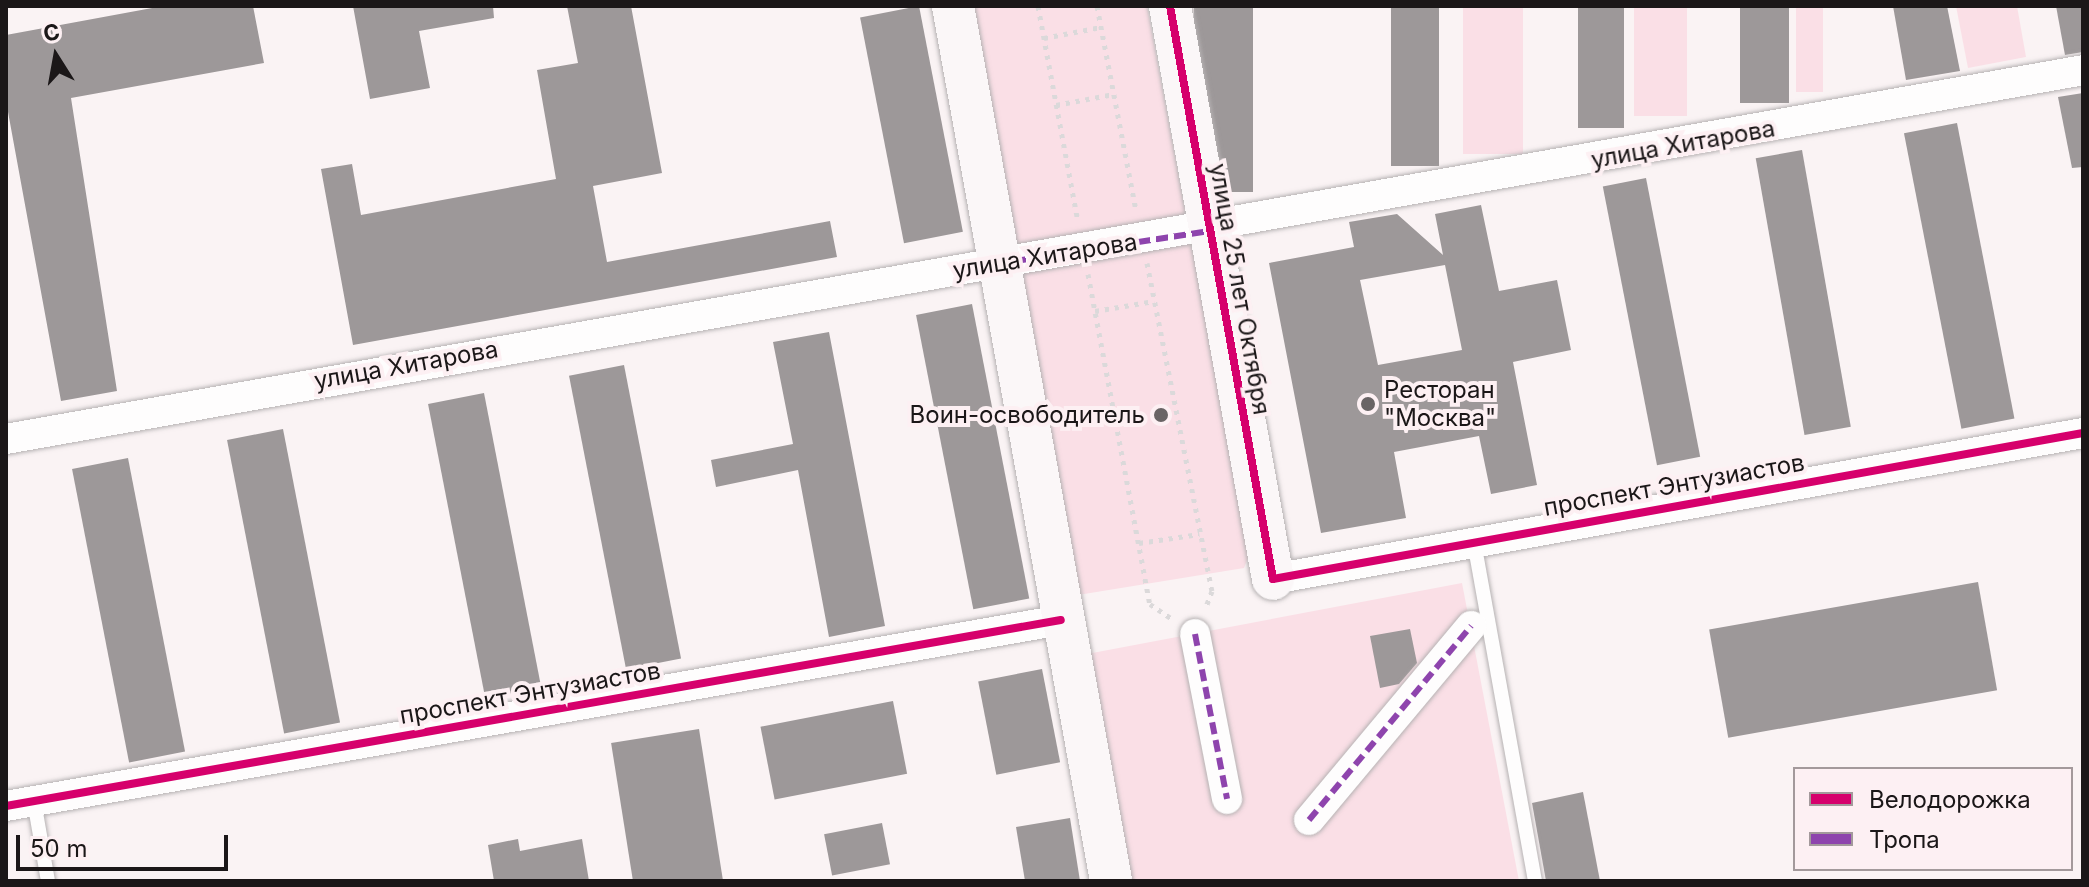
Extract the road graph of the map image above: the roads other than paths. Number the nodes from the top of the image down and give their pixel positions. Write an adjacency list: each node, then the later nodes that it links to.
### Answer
1 (953, 6): 5 (street)
2 (1170, 6): 4 (street, улица 25 лет Октября)
3 (2083, 70): 4 (street, улица Хитарова)
4 (1209, 231): 5 (street, улица Хитарова); 9 (street, улица 25 лет Октября)
5 (996, 264): 7 (street, улица Хитарова); 10 (street)
6 (2083, 433): 8 (street, проспект Энтузиастов)
7 (6, 439)
8 (1474, 541): 9 (street, проспект Энтузиастов); 18 (lane)
9 (1273, 579)
10 (1061, 620): 14 (street, проспект Энтузиастов); 17 (street)
11 (1471, 626): 15 (street)
12 (1195, 634): 13 (street)
13 (1227, 799)
14 (20, 804): 16 (lane)
15 (1309, 820)
16 (48, 881)
17 (1111, 881)
18 (1535, 881)

